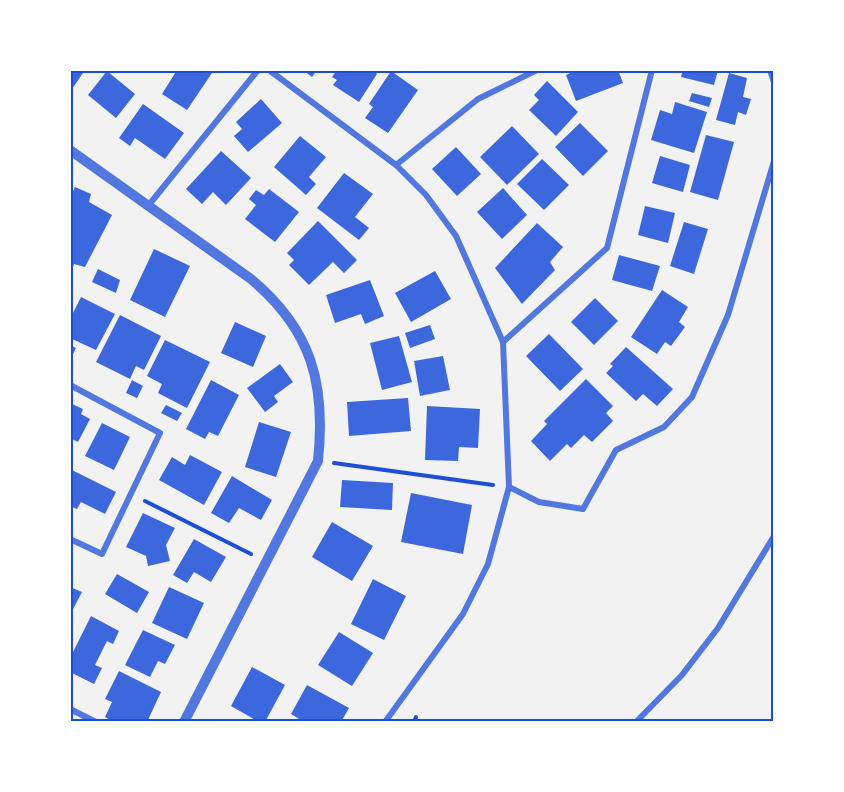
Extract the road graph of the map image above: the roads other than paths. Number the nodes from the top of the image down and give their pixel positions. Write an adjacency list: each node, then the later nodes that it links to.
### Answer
1 (258, 70): 10 (street)
2 (269, 70): 9 (street)
3 (537, 70): 9 (street)
4 (652, 70): 11 (street)
5 (770, 70): 6 (street)
6 (774, 82)
7 (70, 150): 10 (street)
8 (774, 161): 13 (street)
9 (396, 165): 11 (street)
10 (148, 206): 18 (street)
11 (503, 342): 13 (street)
12 (70, 385): 15 (street)
13 (509, 488): 19 (street)
14 (774, 536): 20 (street)
15 (70, 539)
16 (70, 709): 17 (street)
17 (96, 722)
18 (184, 722)
19 (385, 722)
20 (636, 722)

